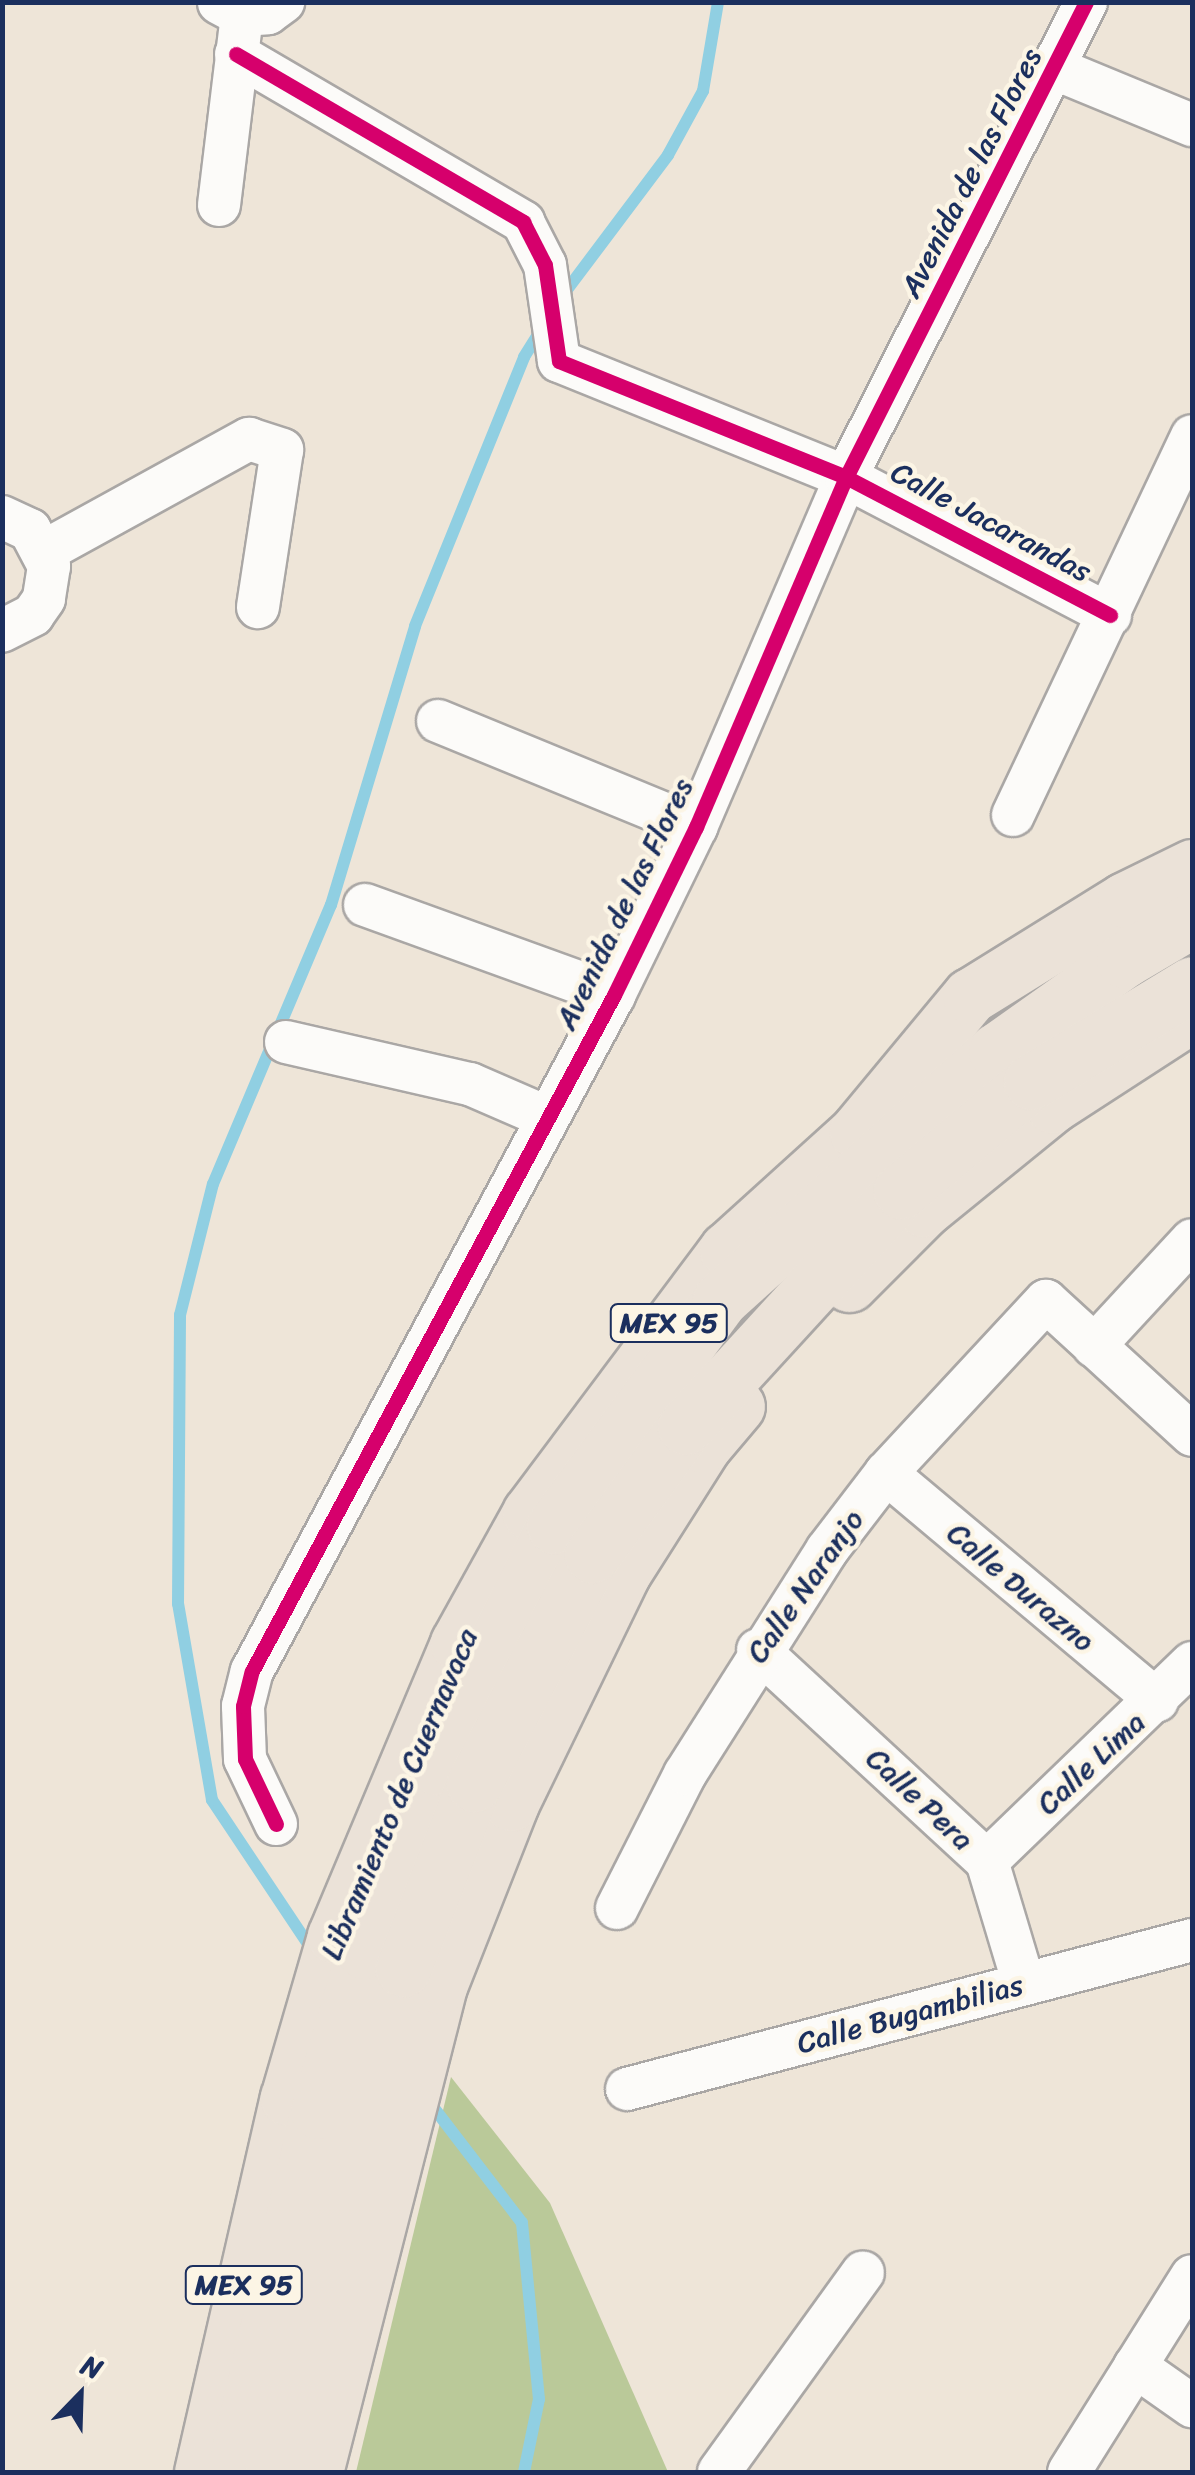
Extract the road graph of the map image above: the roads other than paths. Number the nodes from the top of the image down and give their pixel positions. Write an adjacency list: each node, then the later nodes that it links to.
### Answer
1 (283, 2): 3 (street)
2 (1086, 2): 4 (street, Avenida de las Flores)
3 (232, 24): 6 (street); 8 (street, Calle Jacarandas)
4 (1056, 69): 5 (street); 8 (street, Avenida de las Flores)
5 (1192, 125)
6 (219, 206)
7 (1192, 436): 12 (street)
8 (846, 476): 12 (street, Calle Jacarandas); 16 (street, Avenida de las Flores)
9 (2, 517): 10 (street)
10 (44, 551): 11 (street); 13 (street)
11 (258, 607)
12 (1110, 615): 15 (street)
13 (2, 630)
14 (438, 721): 16 (street)
15 (1013, 816)
16 (696, 827): 21 (street, Avenida de las Flores)
17 (1192, 868): 36 (main road, Libramiento de Cuernavaca / MEX 95)
18 (365, 905): 21 (street)
19 (1192, 920): 36 (main road, MEX 95)
20 (1192, 984): 36 (main road, MEX 95)
21 (614, 996): 24 (street, Avenida de las Flores)
22 (1192, 1014): 36 (main road, Libramiento de Cuernavaca / MEX 95)
23 (286, 1042): 24 (street)
24 (546, 1117): 32 (street, Avenida de las Flores)
25 (1192, 1240): 26 (street)
26 (1094, 1346): 27 (street); 28 (street, Calle Naranjo)
27 (1192, 1435)
28 (886, 1473): 29 (street, Calle Naranjo); 31 (street, Calle Durazno)
29 (758, 1650): 33 (street, Calle Pera); 34 (street, Calle Naranjo)
30 (1192, 1663): 31 (street, Calle Lima)
31 (1157, 1700): 33 (street, Calle Lima)
32 (276, 1824)
33 (987, 1861): 37 (street, Calle Pera)
34 (618, 1908)
35 (1192, 1940): 37 (street, Calle Bugambilias)
36 (385, 1961): 39 (main road, MEX 95); 39 (main road, Libramiento de Cuernavaca / MEX 95)
37 (1024, 1984): 38 (street, Calle Bugambilias)
38 (628, 2089)
39 (340, 2119): 44 (main road, Libramiento de Cuernavaca / MEX 95); 45 (main road, MEX 95); 46 (main road, MEX 95); 47 (main road, Libramiento de Cuernavaca / MEX 95)
40 (863, 2272): 48 (street)
41 (1192, 2276): 42 (street)
42 (1135, 2366): 43 (street); 49 (street)
43 (1192, 2406)
44 (202, 2472)
45 (234, 2472)
46 (272, 2472)
47 (316, 2472)
48 (719, 2472)
49 (1069, 2472)

